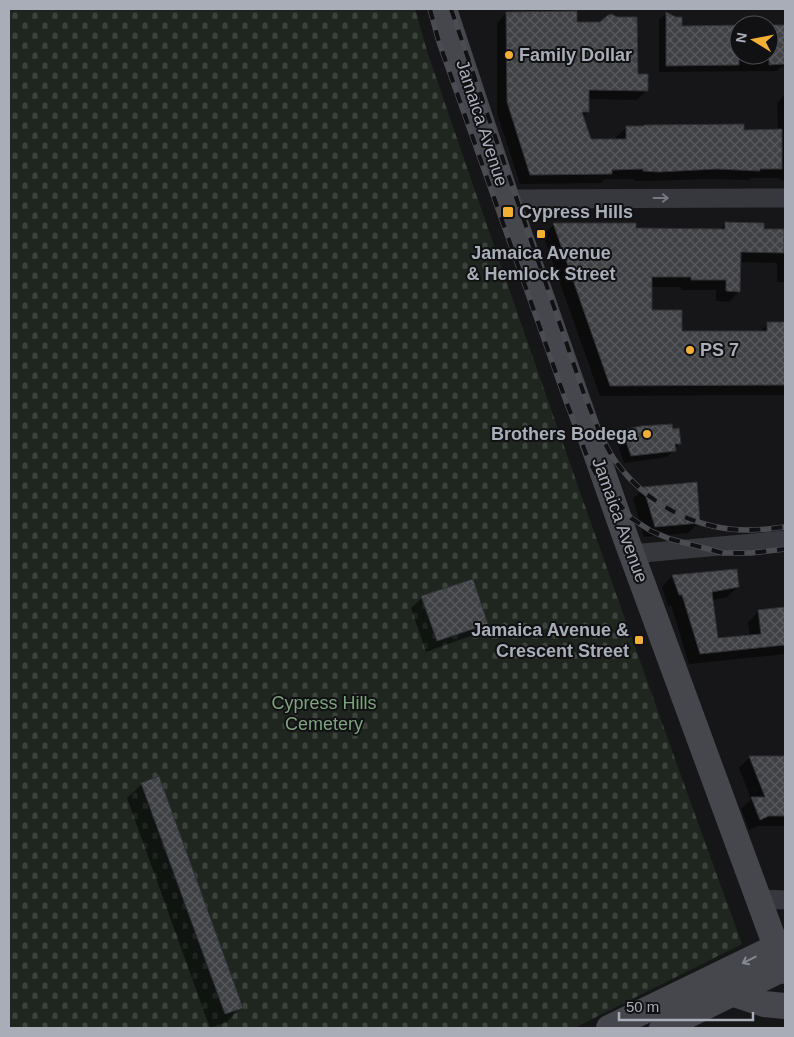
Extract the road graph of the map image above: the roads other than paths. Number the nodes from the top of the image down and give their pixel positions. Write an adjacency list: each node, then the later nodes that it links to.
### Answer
1 (444, 9): 3 (main road, Jamaica Avenue)
2 (785, 198): 3 (street, one-way to 2)
3 (507, 199): 5 (main road, Jamaica Avenue)
4 (785, 540): 5 (street)
5 (632, 554): 6 (main road, Jamaica Avenue)
6 (759, 899): 7 (street); 8 (main road, Jamaica Avenue)
7 (785, 900)
8 (782, 963): 9 (main road); 11 (main road, one-way to 11)
9 (731, 993): 10 (main road); 12 (main road)
10 (785, 1006)
11 (609, 1028)
12 (662, 1028)

